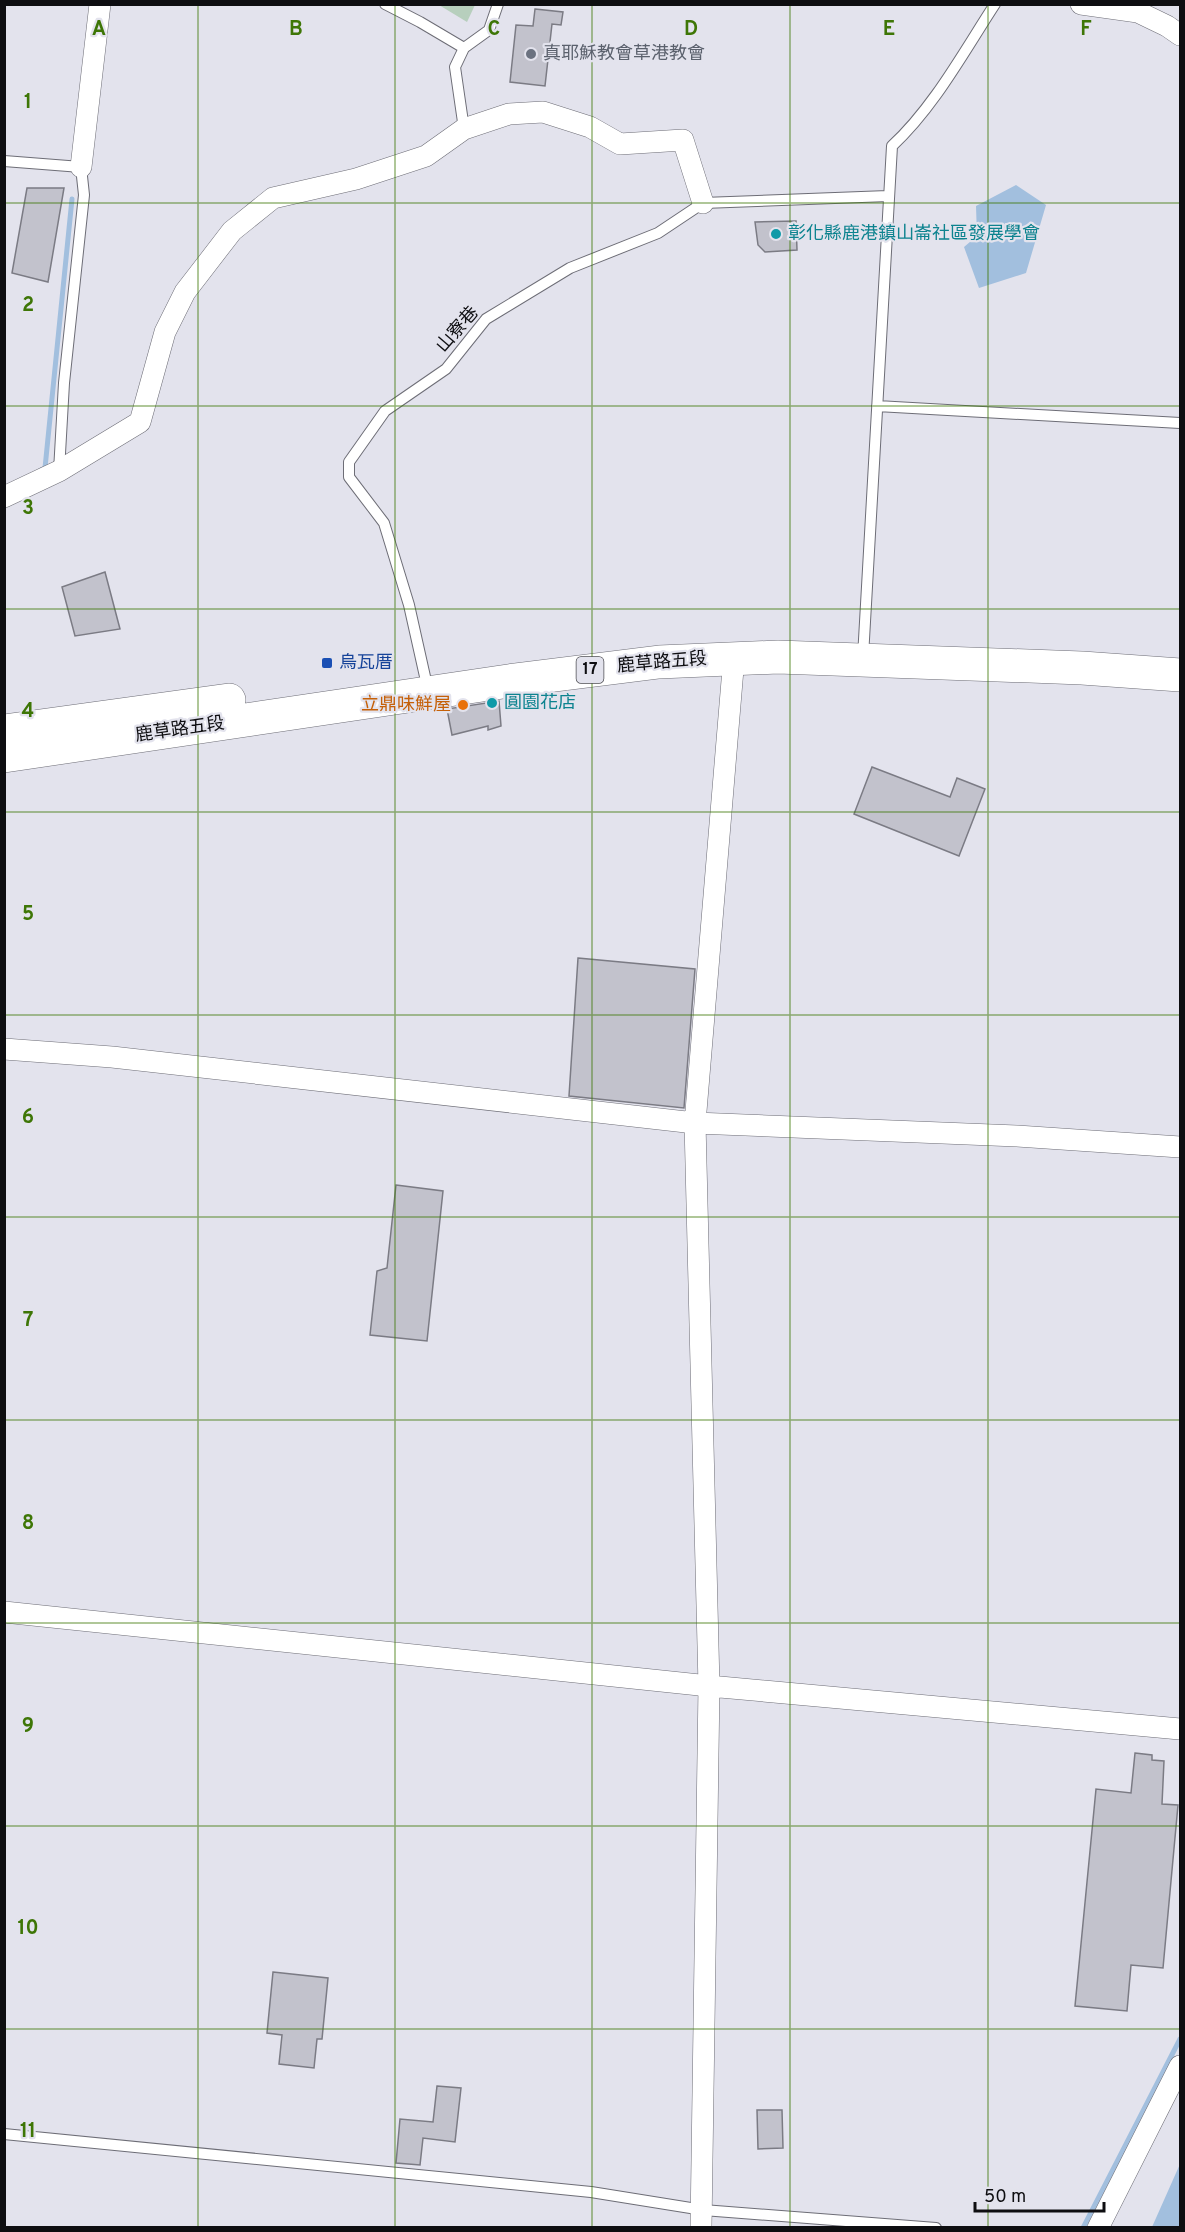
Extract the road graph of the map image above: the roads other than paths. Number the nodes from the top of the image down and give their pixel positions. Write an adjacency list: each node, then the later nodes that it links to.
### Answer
1 (100, 4): 10 (street)
2 (385, 4): 7 (lane)
3 (498, 4): 7 (lane)
4 (995, 4): 11 (lane)
5 (1082, 4): 6 (street)
6 (1180, 35)
7 (464, 48): 8 (lane)
8 (464, 129): 12 (street); 15 (street)
9 (4, 161): 10 (lane)
10 (81, 167): 15 (lane)
11 (888, 196): 12 (lane); 13 (lane)
12 (703, 203): 21 (lane, 山寮巷)
13 (878, 406): 14 (lane); 17 (lane)
14 (1180, 423)
15 (59, 471): 16 (street)
16 (4, 497)
17 (864, 649): 18 (main road, 鹿草路五段 / 17); 19 (main road, 鹿草路五段 / 17); 20 (main road, 鹿草路五段 / 17); 21 (main road, 鹿草路五段 / 17)
18 (1180, 654)
19 (734, 657): 21 (main road, 鹿草路五段 / 17); 25 (street)
20 (1180, 675)
21 (427, 683): 22 (main road, 鹿草路五段 / 17); 23 (main road, 鹿草路五段 / 17)
22 (4, 731)
23 (4, 756)
24 (4, 1049): 25 (street)
25 (695, 1123): 26 (street); 28 (street)
26 (1180, 1147)
27 (4, 1612): 28 (street)
28 (709, 1686): 29 (street); 32 (street)
29 (1180, 1729)
30 (1180, 2066): 34 (street)
31 (4, 2134): 32 (lane)
32 (702, 2219): 33 (lane)
33 (936, 2228)
34 (1098, 2228)

